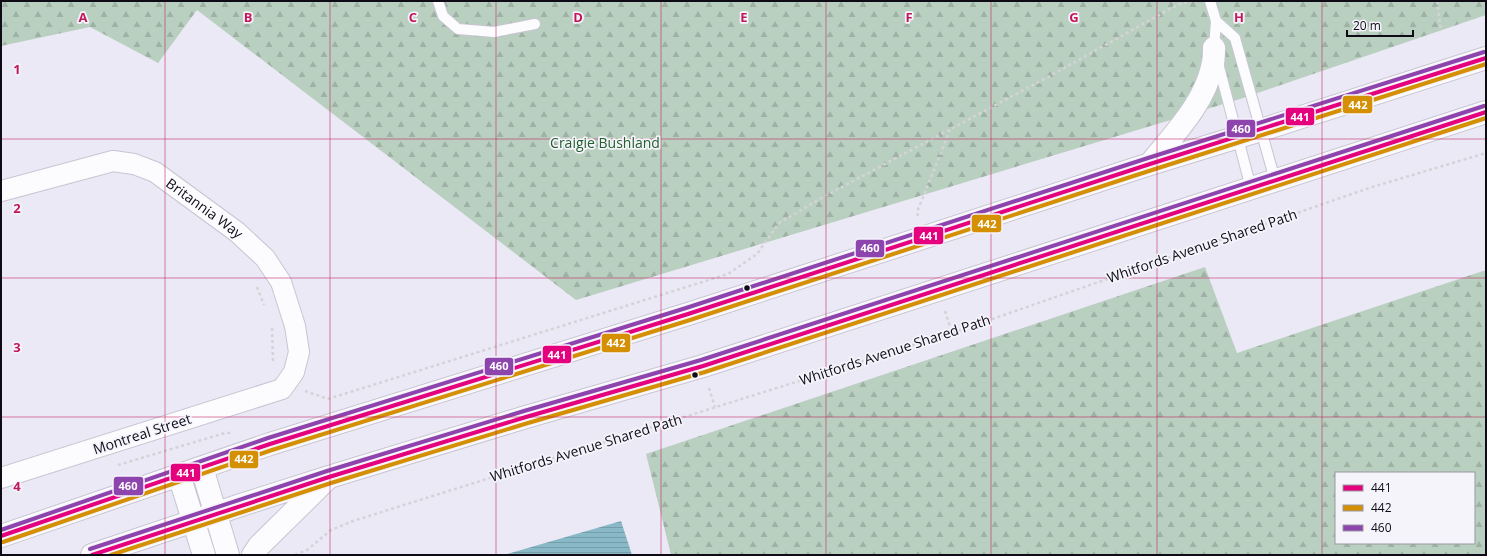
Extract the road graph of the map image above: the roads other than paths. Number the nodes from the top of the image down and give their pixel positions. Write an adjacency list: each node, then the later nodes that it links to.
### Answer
1 (438, 1): 4 (lane)
2 (1210, 1): 3 (lane)
3 (1216, 21): 5 (lane); 8 (lane)
4 (535, 24)
5 (1214, 48): 9 (lane); 10 (main road)
6 (1486, 58): 8 (main road)
7 (1486, 112): 11 (main road)
8 (1261, 130): 9 (main road); 11 (lane)
9 (1238, 137): 10 (main road); 12 (lane)
10 (1150, 164): 15 (main road)
11 (1275, 180): 12 (main road)
12 (1251, 188): 17 (main road)
13 (1, 191): 14 (street, Britannia Way)
14 (284, 387): 18 (street, Montreal Street)
15 (202, 468): 16 (main road); 19 (main road)
16 (179, 475): 20 (main road); 21 (main road)
17 (329, 477): 19 (main road); 27 (main road)
18 (1, 478)
19 (216, 514): 20 (main road); 26 (main road)
20 (193, 521): 22 (main road); 25 (main road)
21 (1, 536)
22 (134, 541): 23 (main road); 24 (main road)
23 (92, 555)
24 (150, 555)
25 (204, 555)
26 (228, 555)
27 (254, 555)

